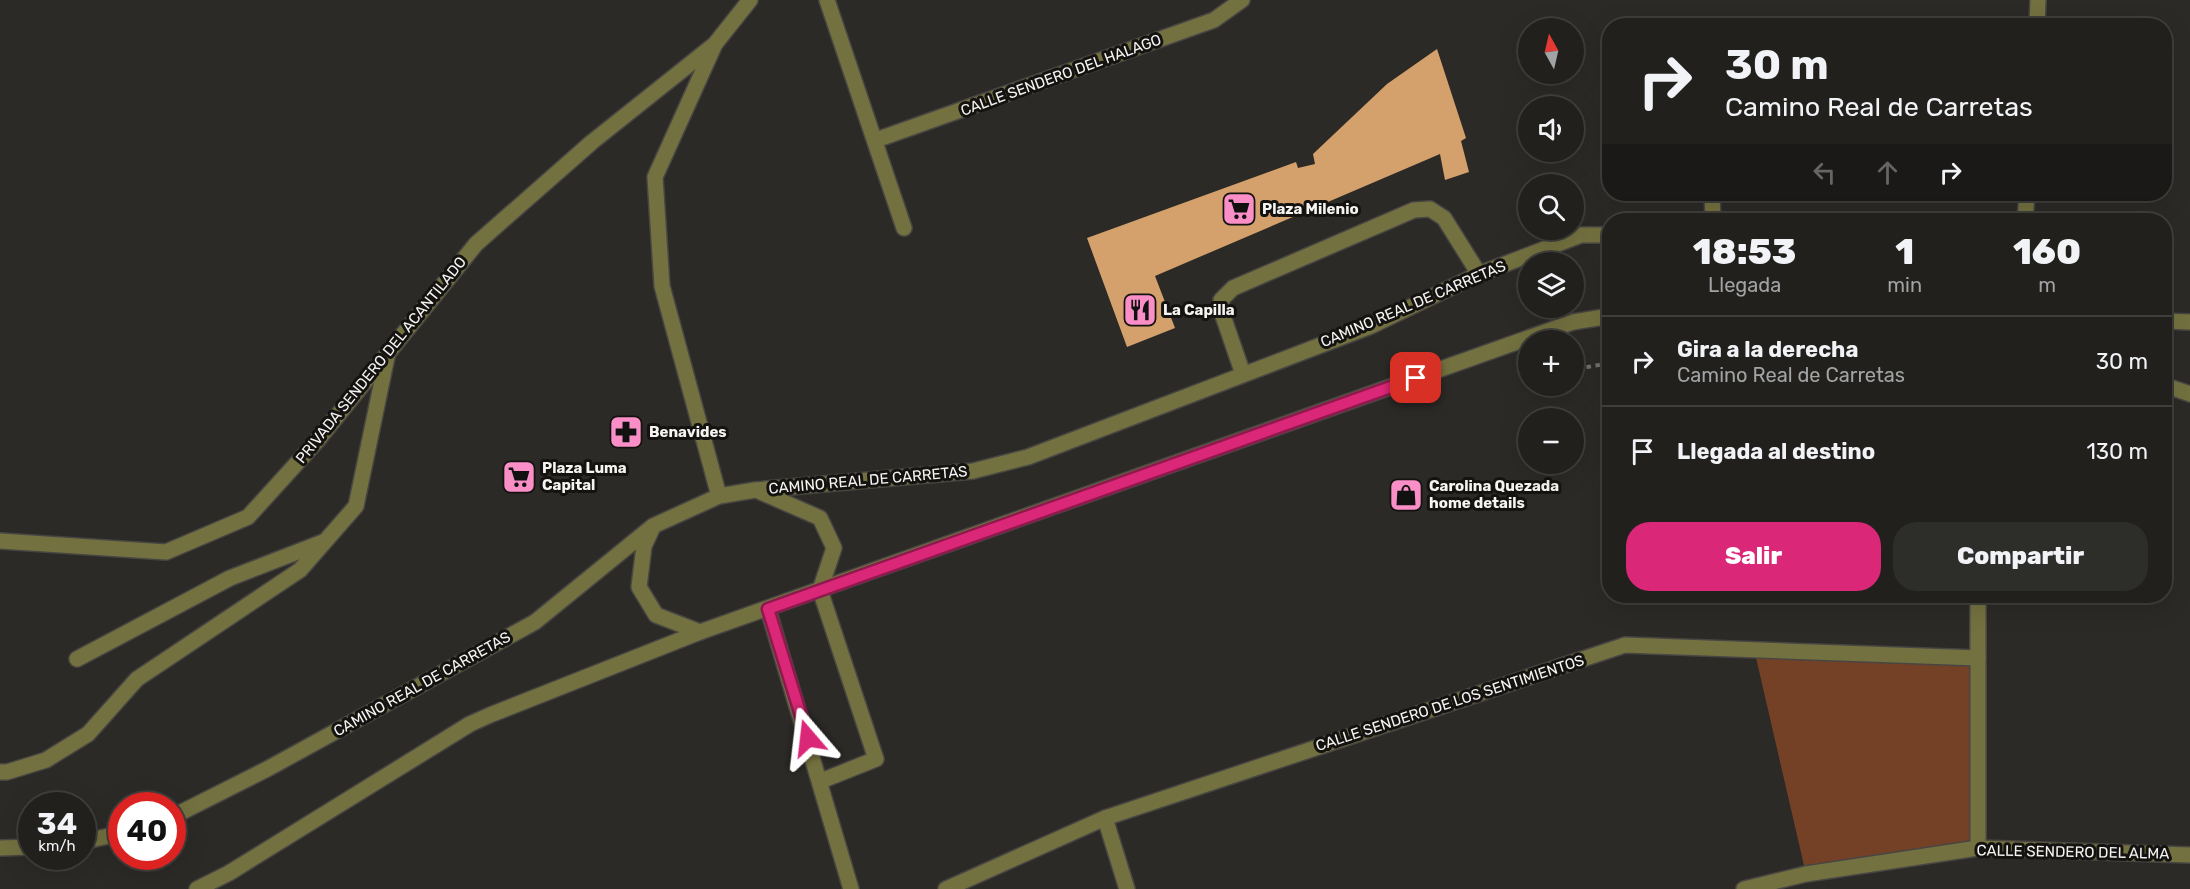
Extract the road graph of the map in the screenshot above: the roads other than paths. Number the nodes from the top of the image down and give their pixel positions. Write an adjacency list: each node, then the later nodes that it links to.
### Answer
1 (750, 0): 6 (street)
2 (827, 0): 7 (street)
3 (1242, 0): 7 (street, CALLE SENDERO DEL HALAGO)
4 (2038, 0): 5 (street)
5 (2037, 18)
6 (715, 44): 14 (street, PRIVADA SENDERO DEL ACANTILADO); 19 (street)
7 (876, 140): 8 (street)
8 (904, 228)
9 (1602, 235): 10 (street, CAMINO REAL DE CARRETAS)
10 (1479, 274): 15 (street, CAMINO REAL DE CARRETAS); 15 (street)
11 (1602, 317): 23 (street)
12 (2172, 321): 13 (street)
13 (2190, 322)
14 (388, 352): 21 (street, PRIVADA SENDERO DEL ACANTILADO); 22 (street)
15 (1244, 374): 18 (street, CAMINO REAL DE CARRETAS)
16 (2172, 388): 17 (street)
17 (2190, 394)
18 (755, 490): 19 (street, CAMINO REAL DE CARRETAS); 23 (street)
19 (719, 496): 20 (street, CAMINO REAL DE CARRETAS)
20 (653, 526): 26 (street); 31 (street, CAMINO REAL DE CARRETAS)
21 (0, 541)
22 (326, 541): 28 (street); 29 (street)
23 (820, 590): 25 (street); 30 (street)
24 (1978, 606): 27 (street)
25 (768, 609): 26 (street); 30 (street)
26 (700, 632): 37 (street)
27 (1978, 658): 32 (street, CALLE SENDERO DE LOS SENTIMIENTOS); 35 (street)
28 (77, 659)
29 (0, 772)
30 (821, 781): 38 (street)
31 (186, 810)
32 (1105, 818): 39 (street, CALLE SENDERO DE LOS SENTIMIENTOS); 40 (street)
33 (18, 847): 34 (street)
34 (0, 848)
35 (1978, 848): 36 (street, CALLE SENDERO DEL ALMA); 41 (street, CALLE SENDERO DEL ALMA)
36 (2190, 855)
37 (196, 889)
38 (851, 889)
39 (946, 889)
40 (1127, 889)
41 (1744, 889)

